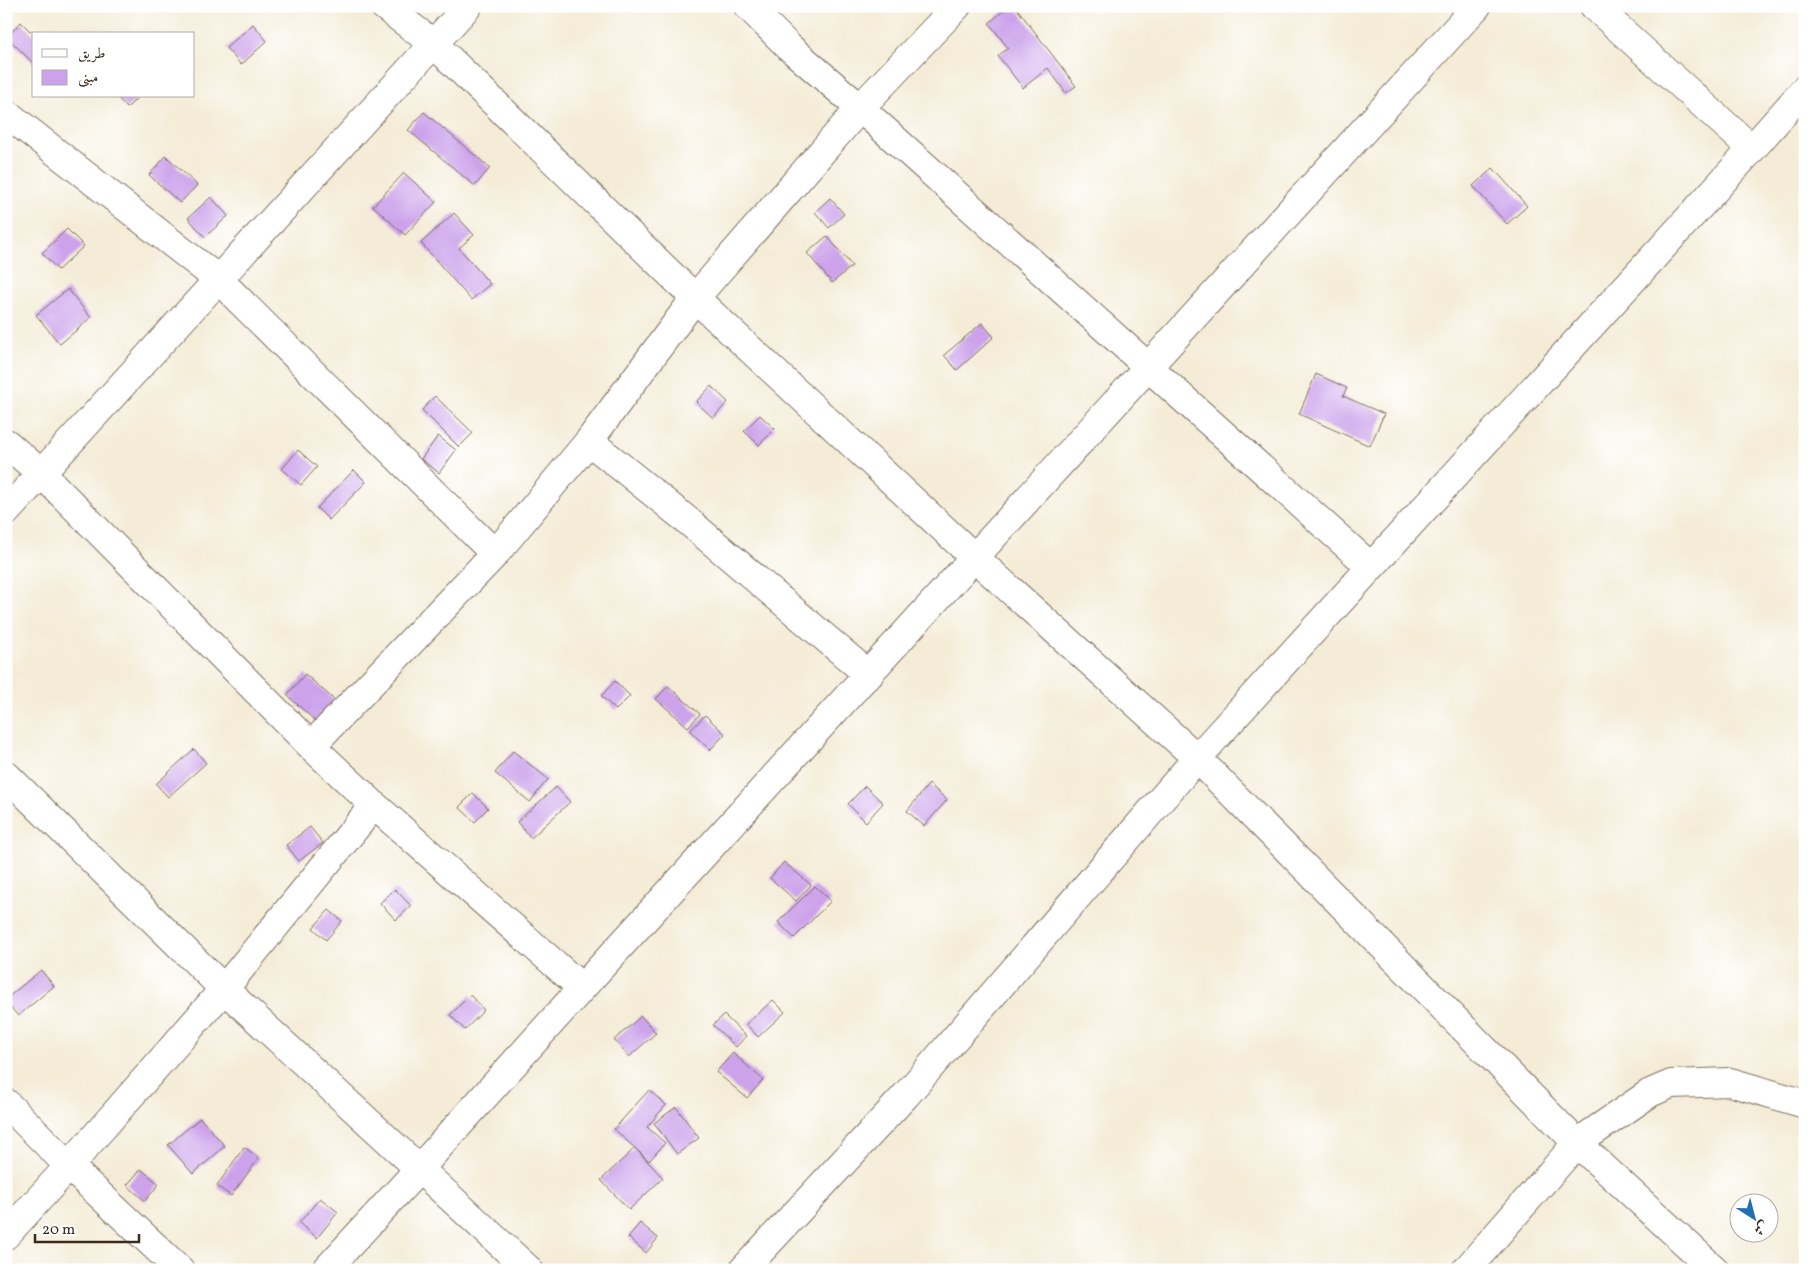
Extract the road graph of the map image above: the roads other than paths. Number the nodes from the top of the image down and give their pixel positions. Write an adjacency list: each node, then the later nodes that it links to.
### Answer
1 (384, 6): 7 (street)
2 (468, 6): 7 (street)
3 (748, 6): 9 (street)
4 (957, 6): 9 (street)
5 (1477, 6): 14 (street)
6 (1594, 6): 11 (street)
7 (434, 44): 12 (street); 13 (street)
8 (1805, 89): 11 (street)
9 (860, 108): 13 (street); 14 (street)
10 (6, 114): 12 (street)
11 (1752, 149): 21 (street)
12 (219, 280): 17 (street); 19 (street)
13 (694, 298): 15 (street); 20 (street)
14 (1149, 367): 20 (street); 21 (street)
15 (589, 441): 19 (street); 22 (street)
16 (6, 443): 17 (street)
17 (42, 473): 18 (street); 23 (street)
18 (6, 512)
19 (496, 554): 23 (street)
20 (975, 558): 22 (street); 24 (street)
21 (1371, 567): 24 (street)
22 (868, 675): 27 (street)
23 (311, 746): 26 (street)
24 (1197, 758): 31 (street); 38 (street)
25 (6, 775): 28 (street)
26 (374, 805): 27 (street); 28 (street)
27 (582, 988): 33 (street)
28 (224, 989): 32 (street); 33 (street)
29 (6, 1103): 32 (street)
30 (1805, 1104): 31 (street)
31 (1578, 1143): 39 (street); 40 (street)
32 (69, 1166): 34 (street); 35 (street)
33 (420, 1169): 36 (street); 37 (street)
34 (6, 1235)
35 (180, 1270)
36 (326, 1270)
37 (529, 1270)
38 (743, 1270)
39 (1466, 1270)
40 (1715, 1270)

